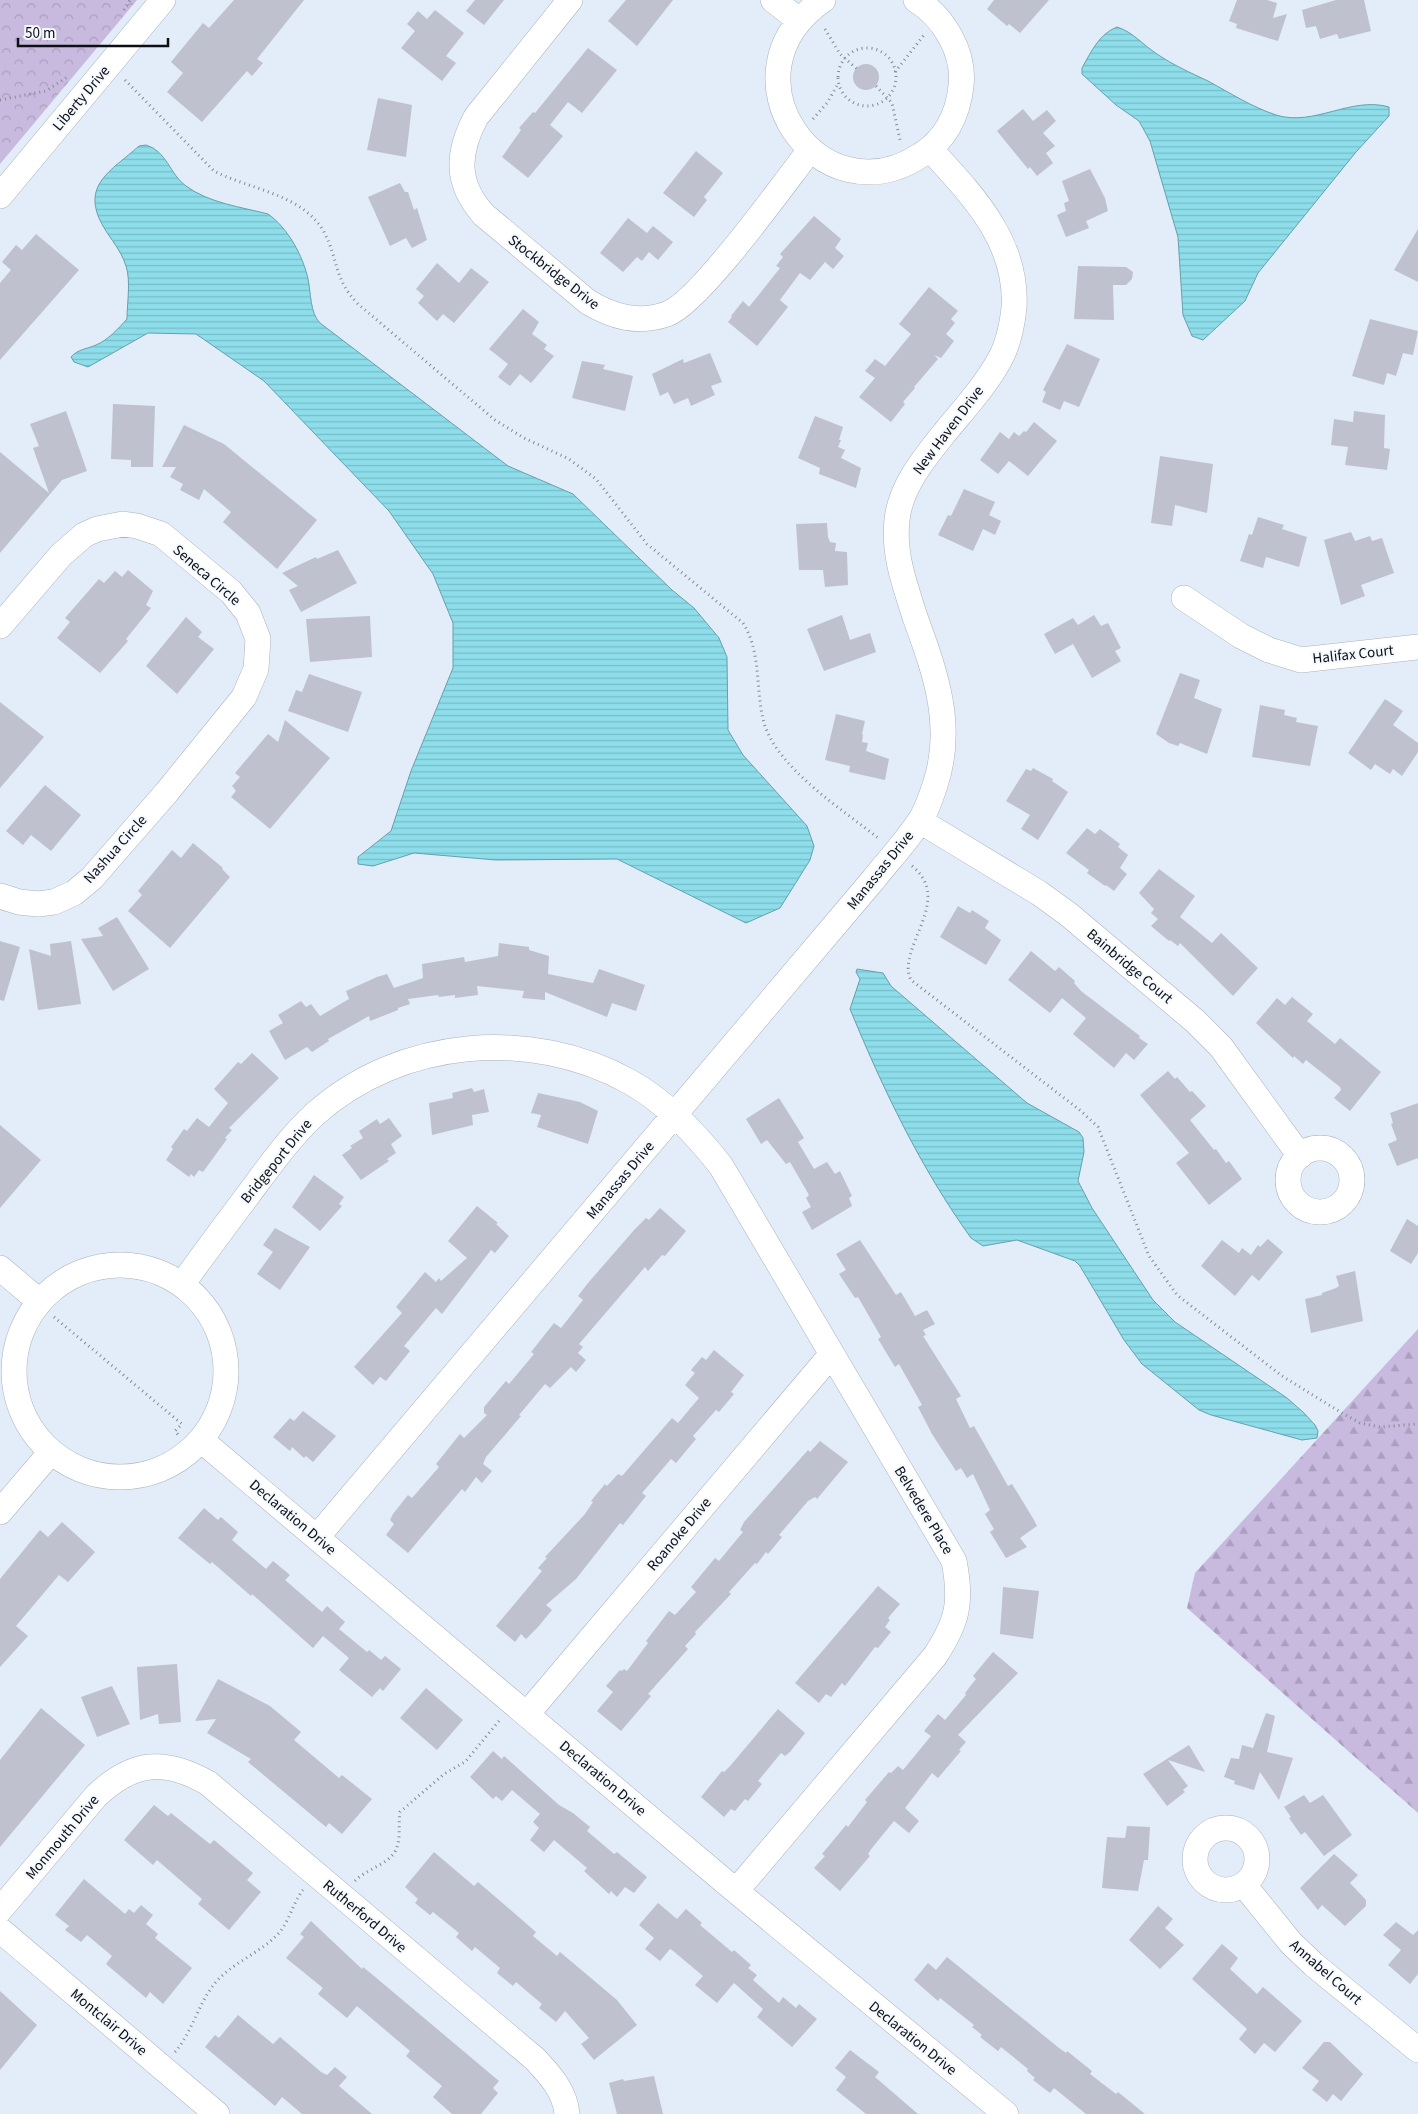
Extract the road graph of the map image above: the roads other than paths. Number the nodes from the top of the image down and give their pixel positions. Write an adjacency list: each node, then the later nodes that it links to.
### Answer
1 (163, 0): 9 (street, Liberty Drive)
2 (570, 0): 8 (street, Stockbridge Drive)
3 (774, 0): 6 (street)
4 (823, 0): 6 (street)
5 (924, 2): 7 (street)
6 (799, 20): 8 (street)
7 (930, 149): 8 (street); 14 (street, New Haven Drive)
8 (810, 150)
9 (0, 196)
10 (1184, 598): 12 (street, Halifax Court)
11 (0, 626): 13 (street, Seneca Circle)
12 (1418, 647)
13 (167, 792): 15 (street, Nashua Circle)
14 (920, 821): 16 (street, Manassas Drive); 17 (street, Bainbridge Court)
15 (0, 896)
16 (675, 1116): 19 (street, Bridgeport Drive); 21 (street, Belvedere Place); 25 (street, Manassas Drive)
17 (1300, 1156)
18 (0, 1268): 20 (street)
19 (183, 1283): 20 (street); 22 (street)
20 (48, 1306): 23 (street)
21 (831, 1355): 26 (street, Roanoke Drive); 29 (street, Belvedere Place)
22 (190, 1438): 23 (street); 25 (street, Declaration Drive)
23 (50, 1452): 24 (street)
24 (0, 1512)
25 (317, 1537): 26 (street, Declaration Drive)
26 (520, 1709): 29 (street, Declaration Drive)
27 (131, 1771): 30 (street, Monmouth Drive); 34 (street, Rutherford Drive)
28 (1244, 1885): 32 (street, Annabel Court)
29 (736, 1891): 35 (street, Declaration Drive)
30 (0, 1910)
31 (0, 1930): 33 (street, Montclair Drive)
32 (1418, 2050)
33 (217, 2114)
34 (566, 2114)
35 (1006, 2114)

